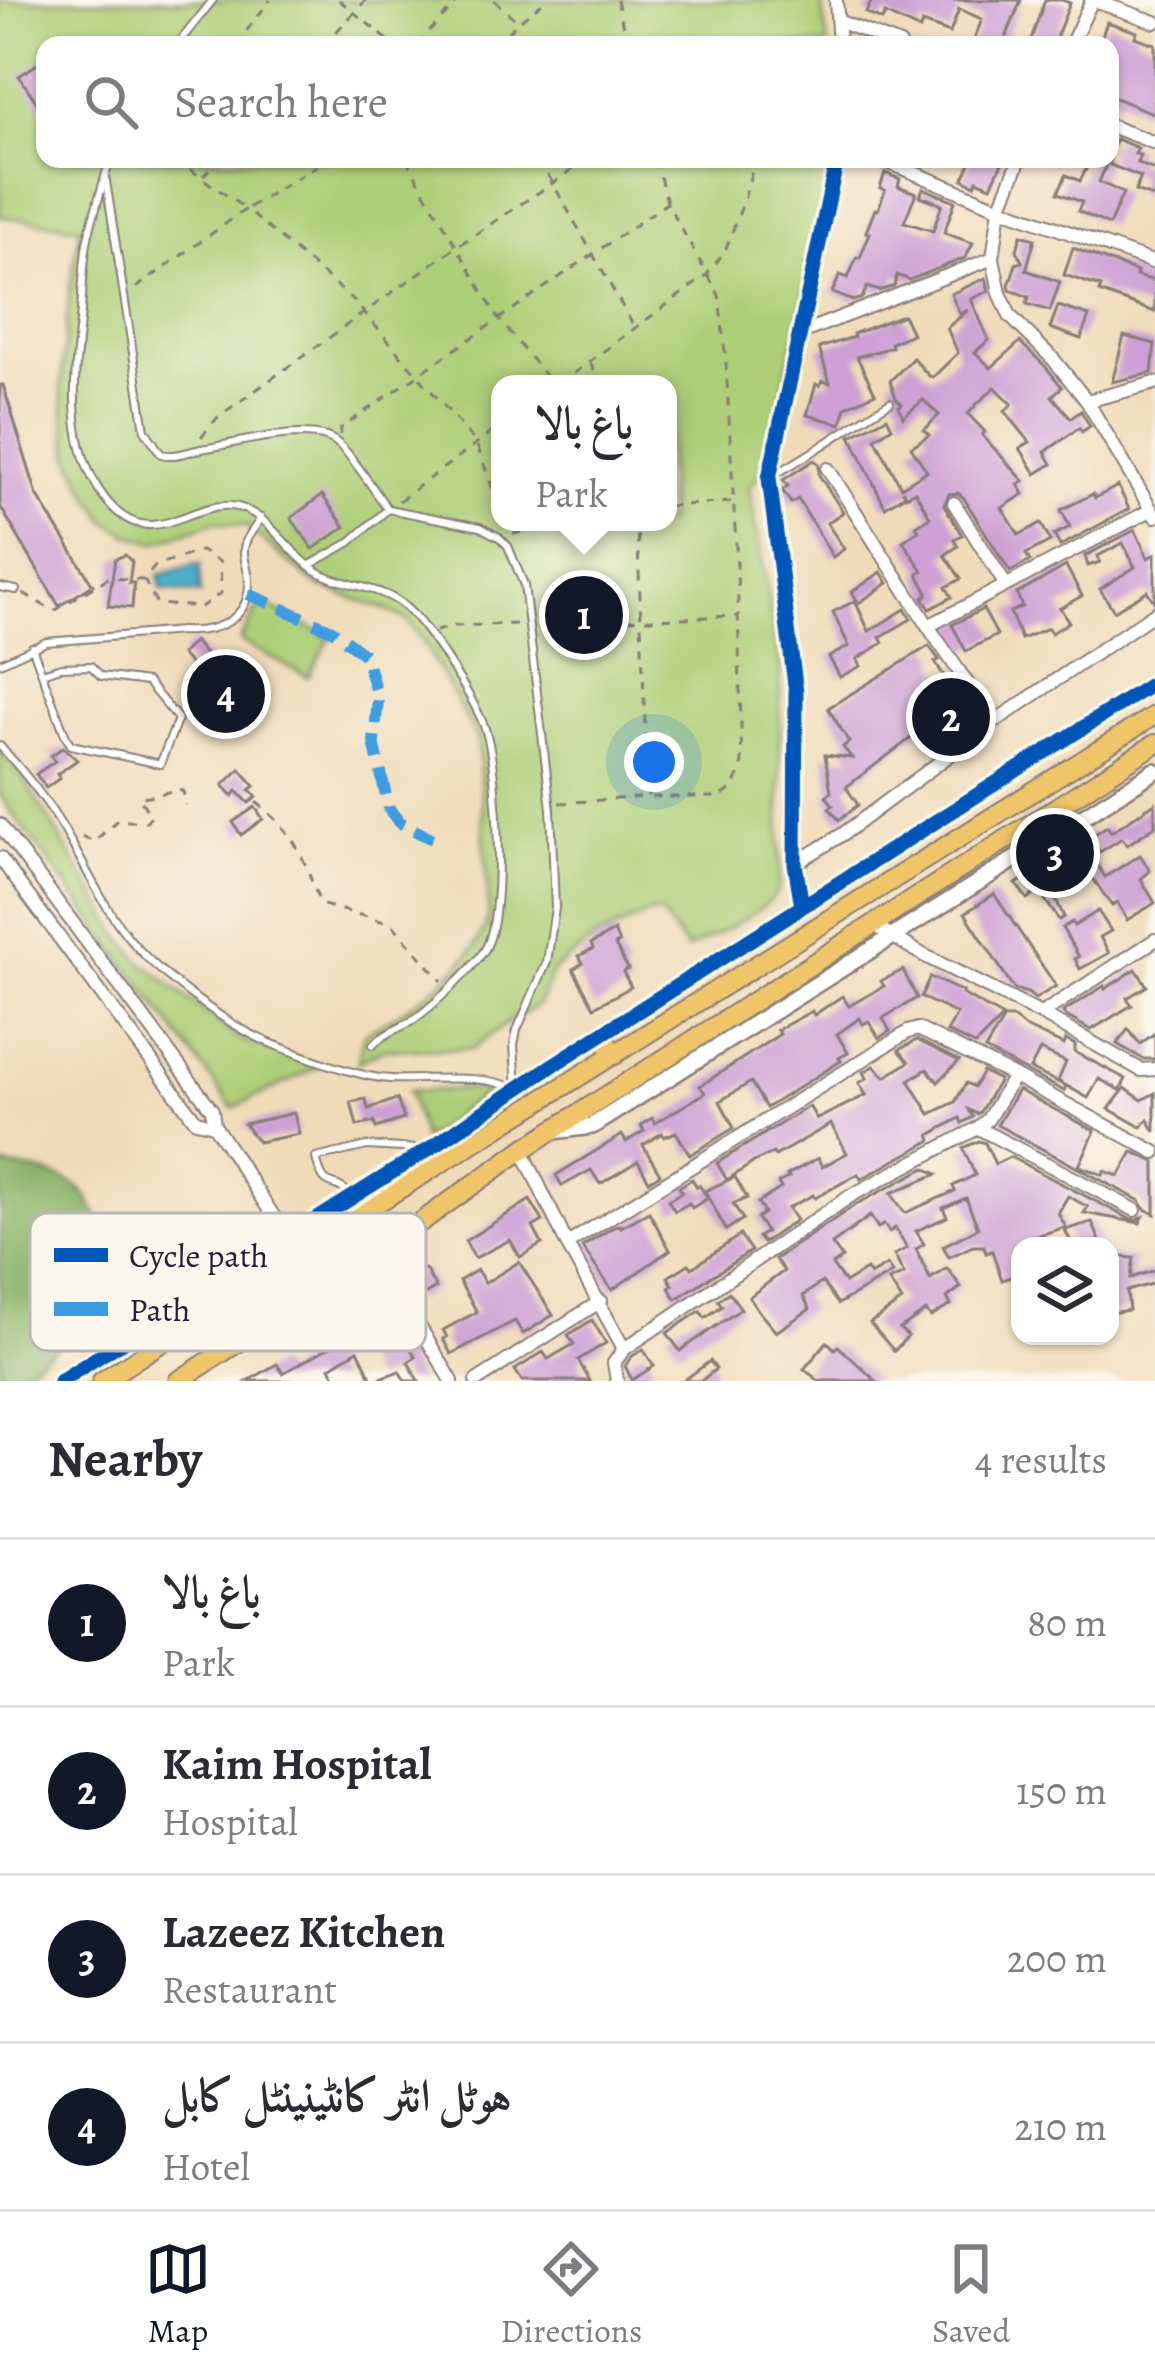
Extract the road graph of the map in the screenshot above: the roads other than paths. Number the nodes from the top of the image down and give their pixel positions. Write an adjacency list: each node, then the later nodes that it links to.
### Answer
1 (213, 0): 5 (lane)
2 (836, 0): 3 (street)
3 (838, 21): 6 (street); 7 (street)
4 (1155, 22): 8 (street)
5 (184, 36)
6 (838, 36)
7 (877, 36)
8 (1075, 36)
9 (1119, 129): 10 (street)
10 (1155, 143)
11 (108, 168): 15 (lane)
12 (835, 168): 19 (street)
13 (902, 168): 16 (street)
14 (1016, 168): 16 (street)
15 (105, 177): 26 (lane); 28 (lane)
16 (1000, 208): 17 (street); 18 (street)
17 (993, 258): 19 (street); 21 (street)
18 (1155, 263)
19 (801, 333): 24 (street)
20 (1155, 383): 21 (street)
21 (1088, 401): 27 (street)
22 (890, 402): 24 (lane)
23 (828, 469): 34 (street)
24 (769, 478): 48 (street)
25 (954, 503): 30 (street)
26 (388, 509): 29 (lane); 58 (lane)
27 (1153, 513): 30 (street)
28 (261, 518): 29 (lane); 35 (lane)
29 (309, 565): 54 (lane)
30 (1005, 584): 34 (street)
31 (0, 586): 32 (lane)
32 (16, 590)
33 (1155, 613): 40 (street)
34 (928, 626): 40 (street)
35 (32, 647): 36 (lane); 37 (lane)
36 (0, 663)
37 (42, 674): 37 (lane)
38 (1155, 682): 49 (street)
39 (1155, 716): 44 (main road)
40 (994, 722): 48 (street)
41 (1155, 744): 46 (main road)
42 (0, 746): 58 (lane)
43 (1155, 771): 50 (street)
44 (1011, 807): 46 (main road); 55 (main road)
45 (0, 825): 59 (street)
46 (1024, 827): 50 (main road)
47 (0, 858): 59 (street)
48 (795, 864): 49 (street)
49 (802, 906): 53 (street)
50 (883, 931): 52 (street); 61 (main road)
51 (1155, 940): 52 (street)
52 (1041, 1013): 56 (street)
53 (601, 1035): 55 (main road); 58 (street)
54 (374, 1045)
55 (615, 1055): 63 (main road)
56 (1155, 1070)
57 (1014, 1076): 60 (street); 62 (street); 70 (street)
58 (517, 1089): 63 (street)
59 (214, 1125): 66 (street)
60 (978, 1128): 65 (street); 73 (street)
61 (522, 1150): 69 (main road); 70 (street)
62 (1155, 1152)
63 (434, 1157): 64 (main road); 64 (lane)
64 (358, 1204): 67 (street); 68 (main road)
65 (1135, 1210)
66 (271, 1213)
67 (339, 1213)
68 (345, 1213)
69 (426, 1218)
70 (567, 1244): 71 (street)
71 (601, 1301): 73 (street); 81 (street)
72 (426, 1338): 80 (street)
73 (625, 1349): 82 (street)
74 (107, 1351): 77 (street)
75 (145, 1351): 78 (main road)
76 (225, 1351): 79 (main road)
77 (60, 1381)
78 (102, 1381)
79 (178, 1381)
80 (452, 1381)
81 (476, 1381)
82 (617, 1381)

